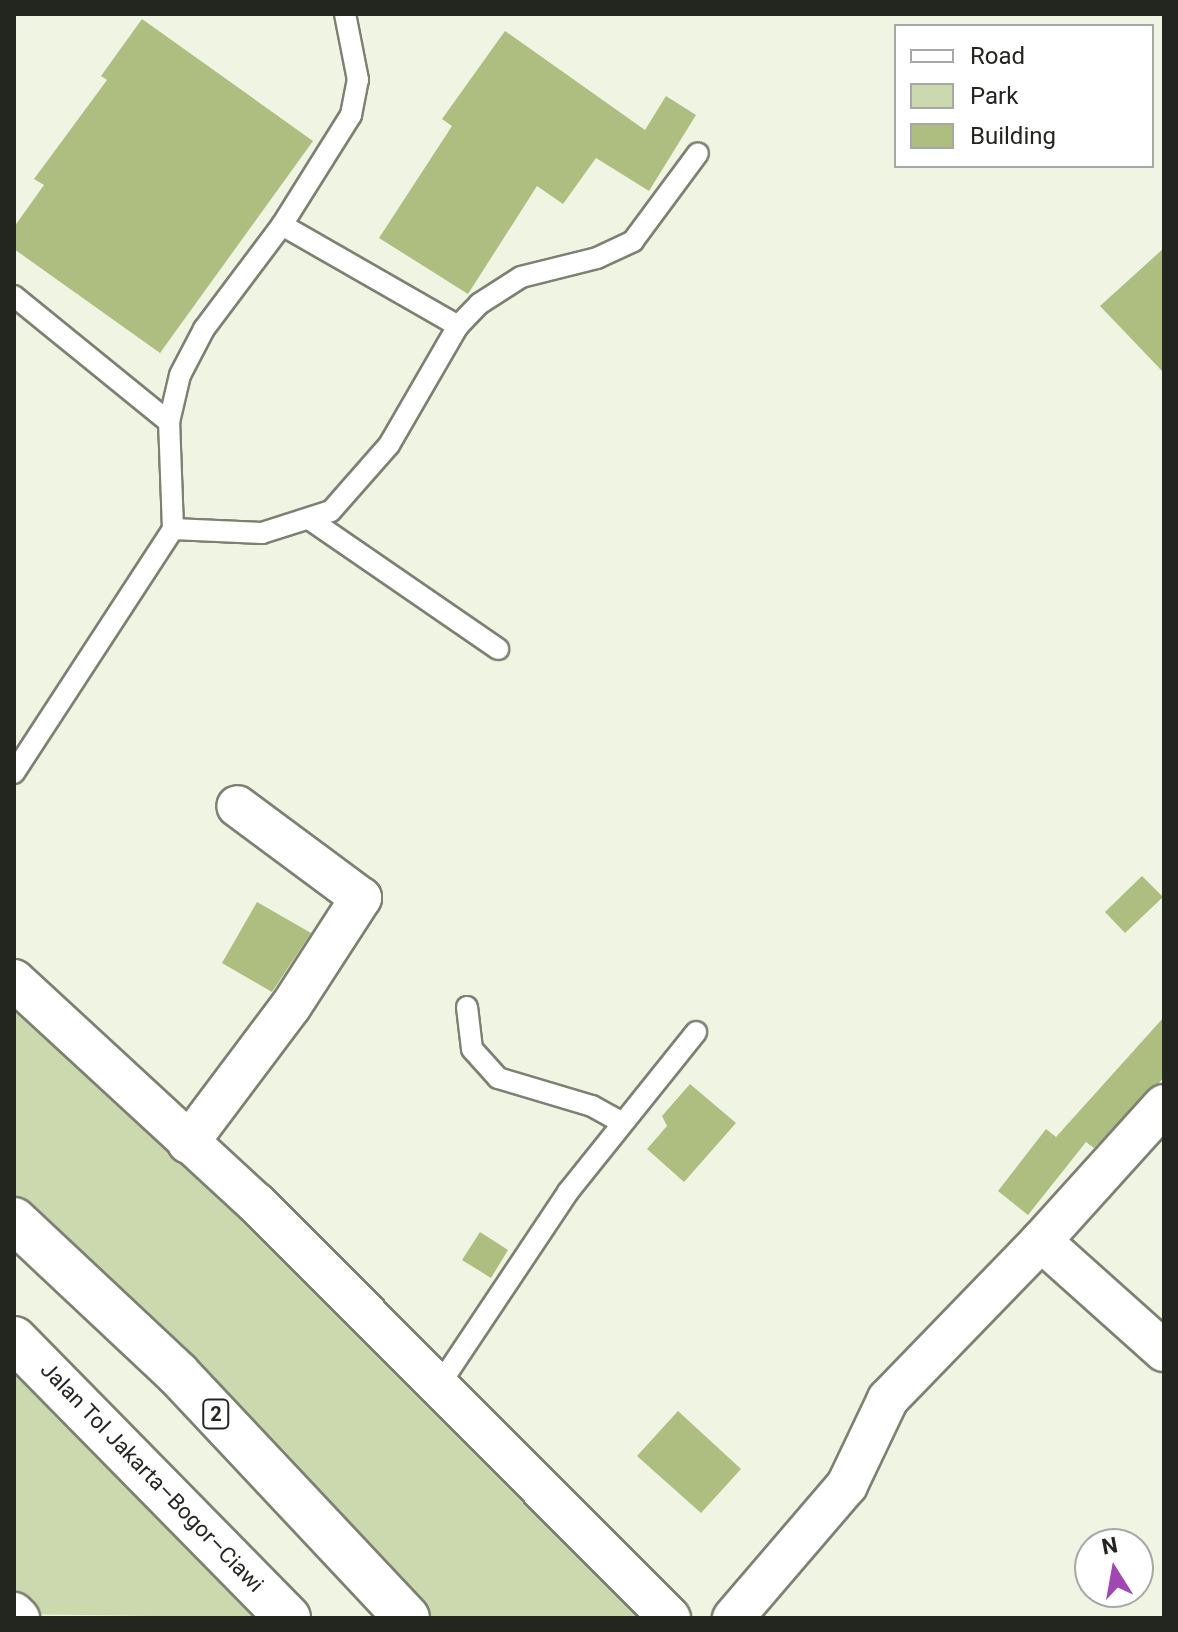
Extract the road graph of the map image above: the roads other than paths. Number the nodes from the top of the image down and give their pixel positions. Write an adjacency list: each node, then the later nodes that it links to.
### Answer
1 (345, 14): 3 (lane)
2 (698, 153): 5 (lane)
3 (282, 225): 5 (lane); 6 (lane)
4 (14, 296): 6 (lane)
5 (458, 326): 7 (lane)
6 (169, 422): 8 (lane)
7 (312, 521): 8 (lane); 9 (lane)
8 (173, 529): 10 (lane)
9 (498, 649)
10 (14, 773)
11 (237, 806): 17 (street)
12 (14, 980): 17 (street)
13 (467, 1007): 16 (lane)
14 (696, 1032): 16 (lane)
15 (1164, 1105): 19 (street)
16 (621, 1122): 22 (lane)
17 (188, 1143): 22 (street)
18 (14, 1220): 26 (highway, 2)
19 (1041, 1241): 21 (street); 28 (street)
20 (14, 1339): 25 (highway, Jalan Tol Jakarta–Bogor–Ciawi)
21 (1164, 1351)
22 (440, 1384): 27 (street)
23 (14, 1613): 24 (street)
24 (19, 1618)
25 (288, 1618)
26 (407, 1618)
27 (670, 1618)
28 (733, 1618)

